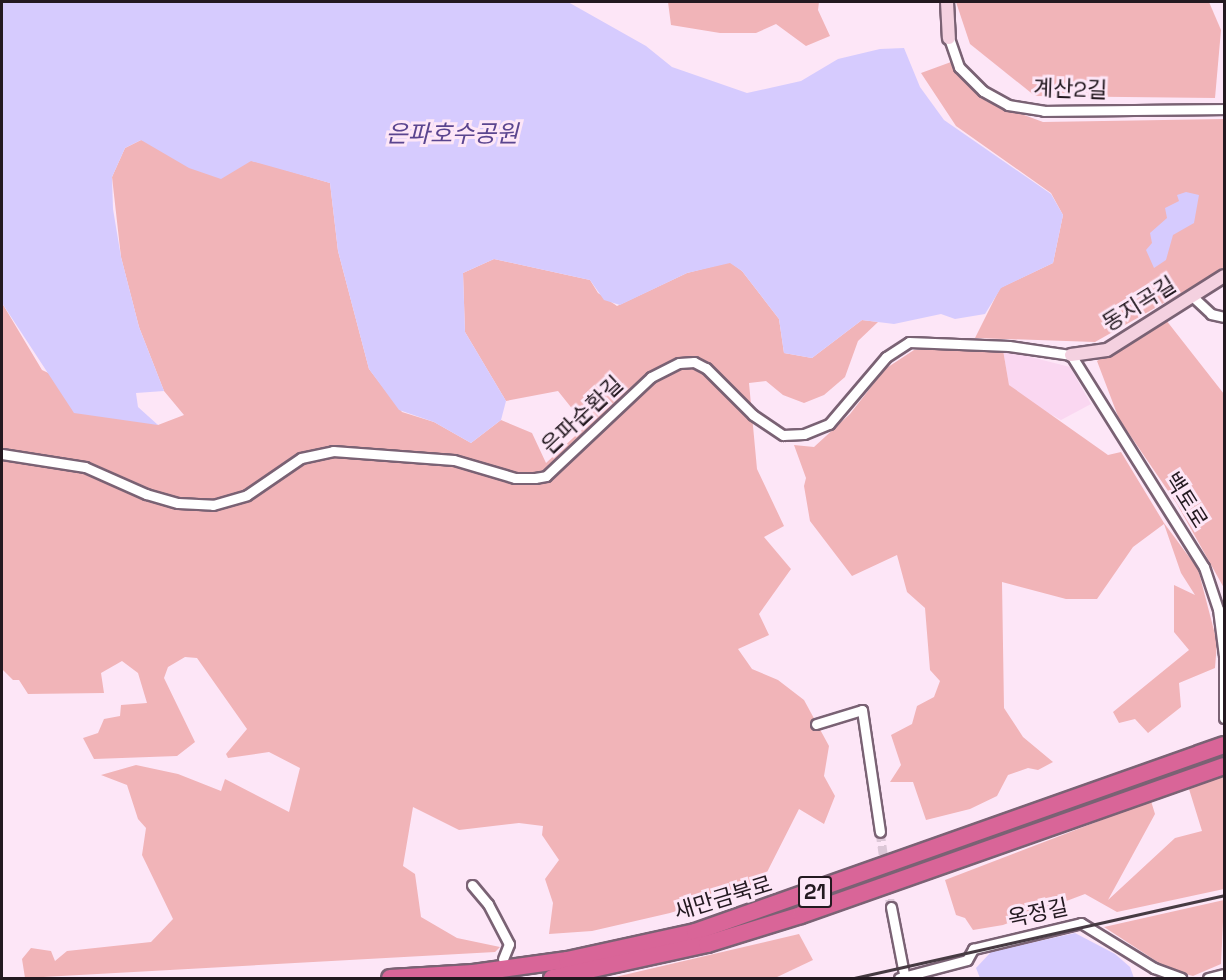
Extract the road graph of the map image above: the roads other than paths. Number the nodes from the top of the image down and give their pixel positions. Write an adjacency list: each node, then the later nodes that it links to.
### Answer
1 (947, 2): 2 (street)
2 (948, 38): 3 (street, 계산2길)
3 (1224, 109)
4 (1224, 276): 5 (street, 동지곡길)
5 (1192, 296): 6 (street); 7 (street, 동지곡길)
6 (1224, 317)
7 (1071, 355): 8 (street, 은파순환길); 9 (street, 백토로)
8 (2, 454)
9 (1224, 718)
10 (816, 724): 13 (street)
11 (1224, 745): 19 (highway, 새만금북로 / 21)
12 (1224, 766): 20 (highway, 새만금북로 / 21)
13 (880, 832)
14 (472, 885): 16 (street)
15 (891, 907): 18 (street)
16 (503, 959)
17 (1224, 974): 22 (street)
18 (902, 976): 21 (street, 옥정길)
19 (390, 978)
20 (552, 978)
21 (1181, 978)
22 (1208, 978)

